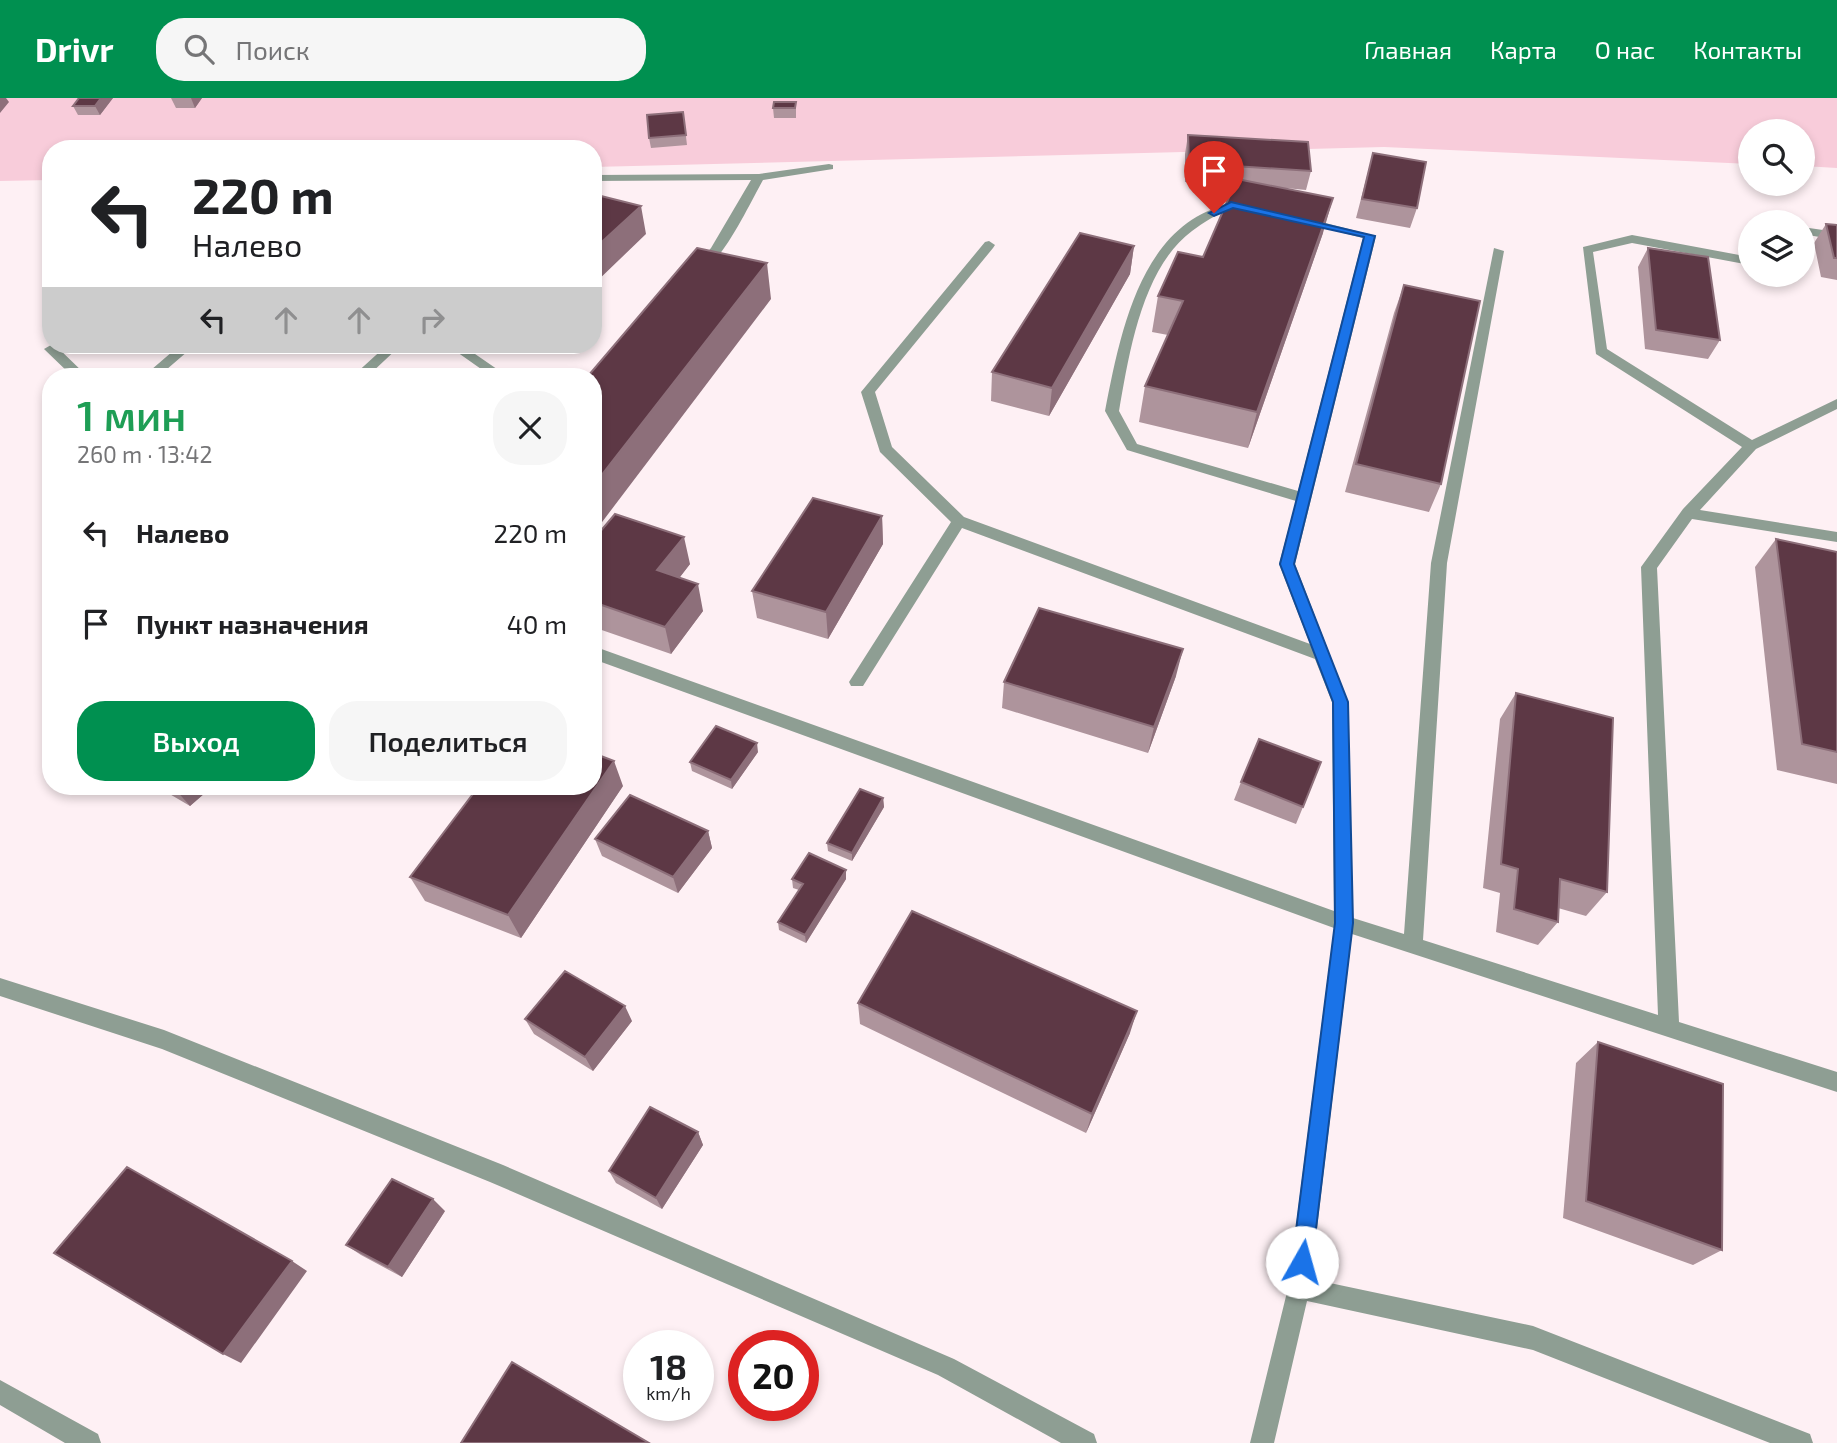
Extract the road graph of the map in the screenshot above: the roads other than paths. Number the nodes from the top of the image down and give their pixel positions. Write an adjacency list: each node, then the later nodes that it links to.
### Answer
1 (829, 167): 2 (lane)
2 (759, 177): 3 (lane); 11 (lane)
3 (602, 178)
4 (1256, 211): 22 (lane)
5 (1294, 219): 22 (lane)
6 (1815, 232): 7 (lane)
7 (1837, 236)
8 (989, 245): 24 (lane)
9 (1498, 251): 30 (lane)
10 (1738, 259): 21 (lane)
11 (690, 279)
12 (56, 354): 16 (lane)
13 (177, 354): 17 (lane)
14 (384, 354): 18 (lane)
15 (467, 354): 19 (lane)
16 (71, 368)
17 (161, 368)
18 (369, 368)
19 (488, 368)
20 (1837, 403): 21 (lane)
21 (1751, 446): 23 (lane)
22 (1303, 498): 27 (lane)
23 (1688, 513): 25 (lane); 32 (lane)
24 (959, 521): 27 (lane); 28 (lane)
25 (1837, 537)
26 (602, 655): 29 (lane)
27 (1322, 655): 29 (lane)
28 (857, 682)
29 (1344, 923): 30 (lane); 34 (lane)
30 (1413, 945): 32 (lane)
31 (0, 987): 37 (lane)
32 (1668, 1028): 33 (lane)
33 (1837, 1082)
34 (1299, 1288): 38 (lane); 39 (lane)
35 (0, 1392): 36 (lane)
36 (89, 1443)
37 (1085, 1443)
38 (1262, 1443)
39 (1801, 1443)

